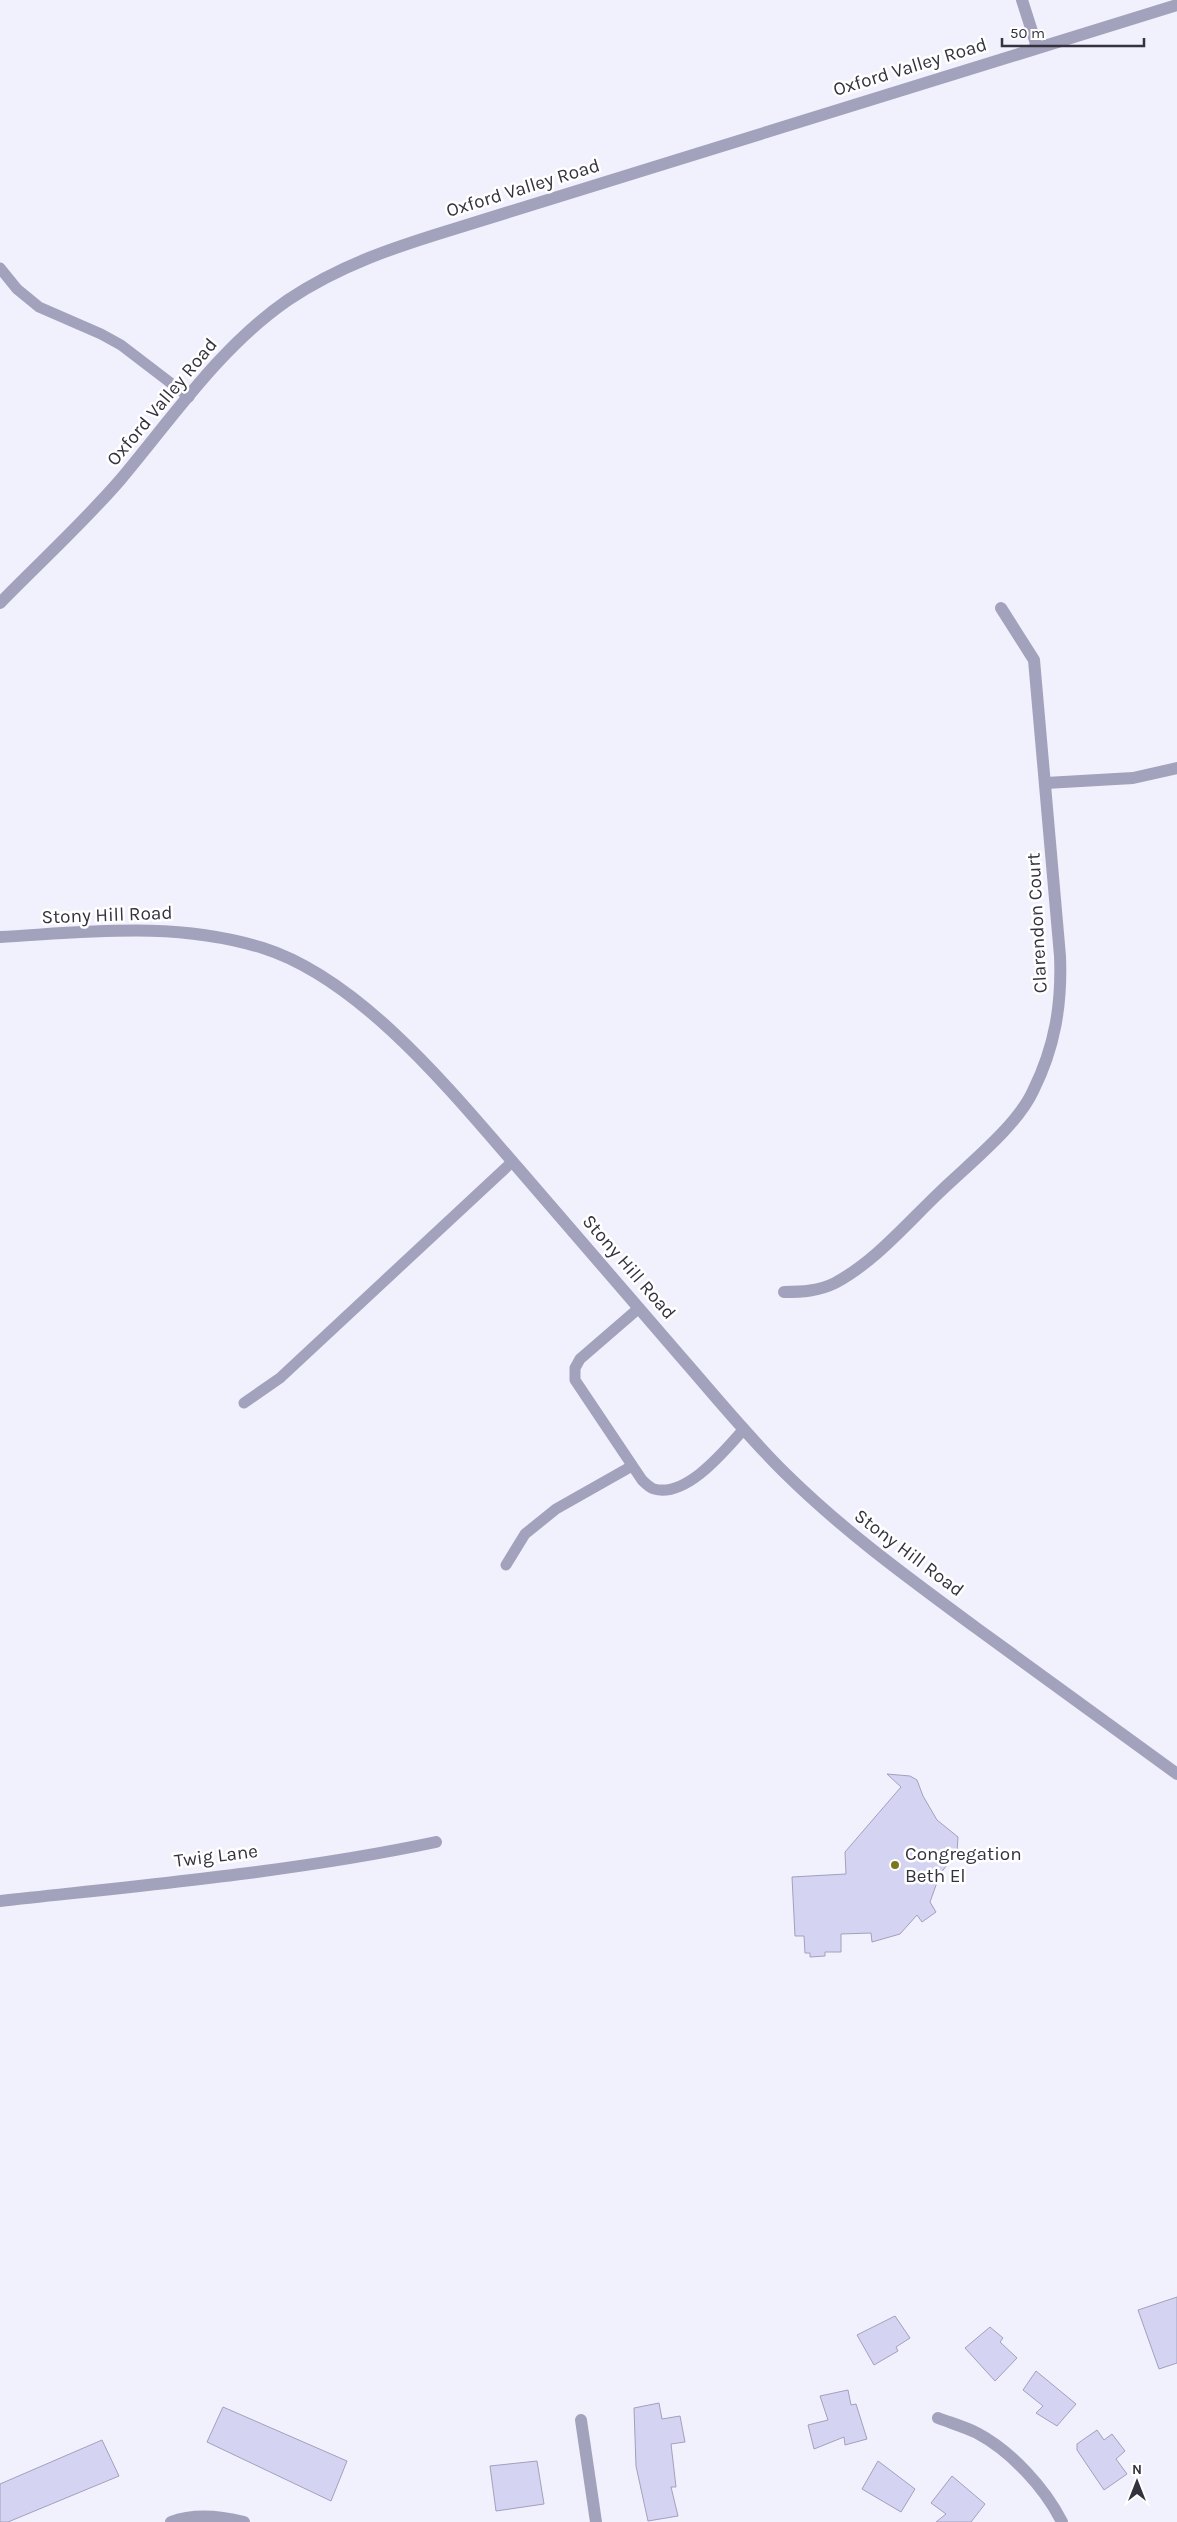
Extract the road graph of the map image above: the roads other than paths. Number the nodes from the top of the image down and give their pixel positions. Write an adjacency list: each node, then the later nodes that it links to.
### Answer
1 (1022, 0): 3 (street)
2 (1177, 5): 3 (street, Oxford Valley Road)
3 (1037, 47): 5 (street, Oxford Valley Road)
4 (0, 268): 5 (lane)
5 (189, 397): 6 (street, Oxford Valley Road)
6 (0, 603)
7 (1001, 608): 9 (street, Clarendon Court)
8 (1177, 768): 9 (street)
9 (1046, 784): 12 (street, Clarendon Court)
10 (0, 937): 11 (street, Stony Hill Road)
11 (512, 1162): 13 (street, Stony Hill Road); 14 (lane)
12 (784, 1292)
13 (639, 1308): 15 (street, Stony Hill Road); 16 (lane)
14 (244, 1403)
15 (744, 1429): 16 (lane); 18 (street, Stony Hill Road)
16 (632, 1466): 17 (lane)
17 (506, 1565)
18 (1177, 1774)
19 (436, 1842): 20 (street, Twig Lane)
20 (0, 1901)
21 (938, 2418): 26 (street)
22 (581, 2420): 25 (street)
23 (171, 2522): 24 (street)
24 (244, 2522)
25 (596, 2522)
26 (1062, 2522)

